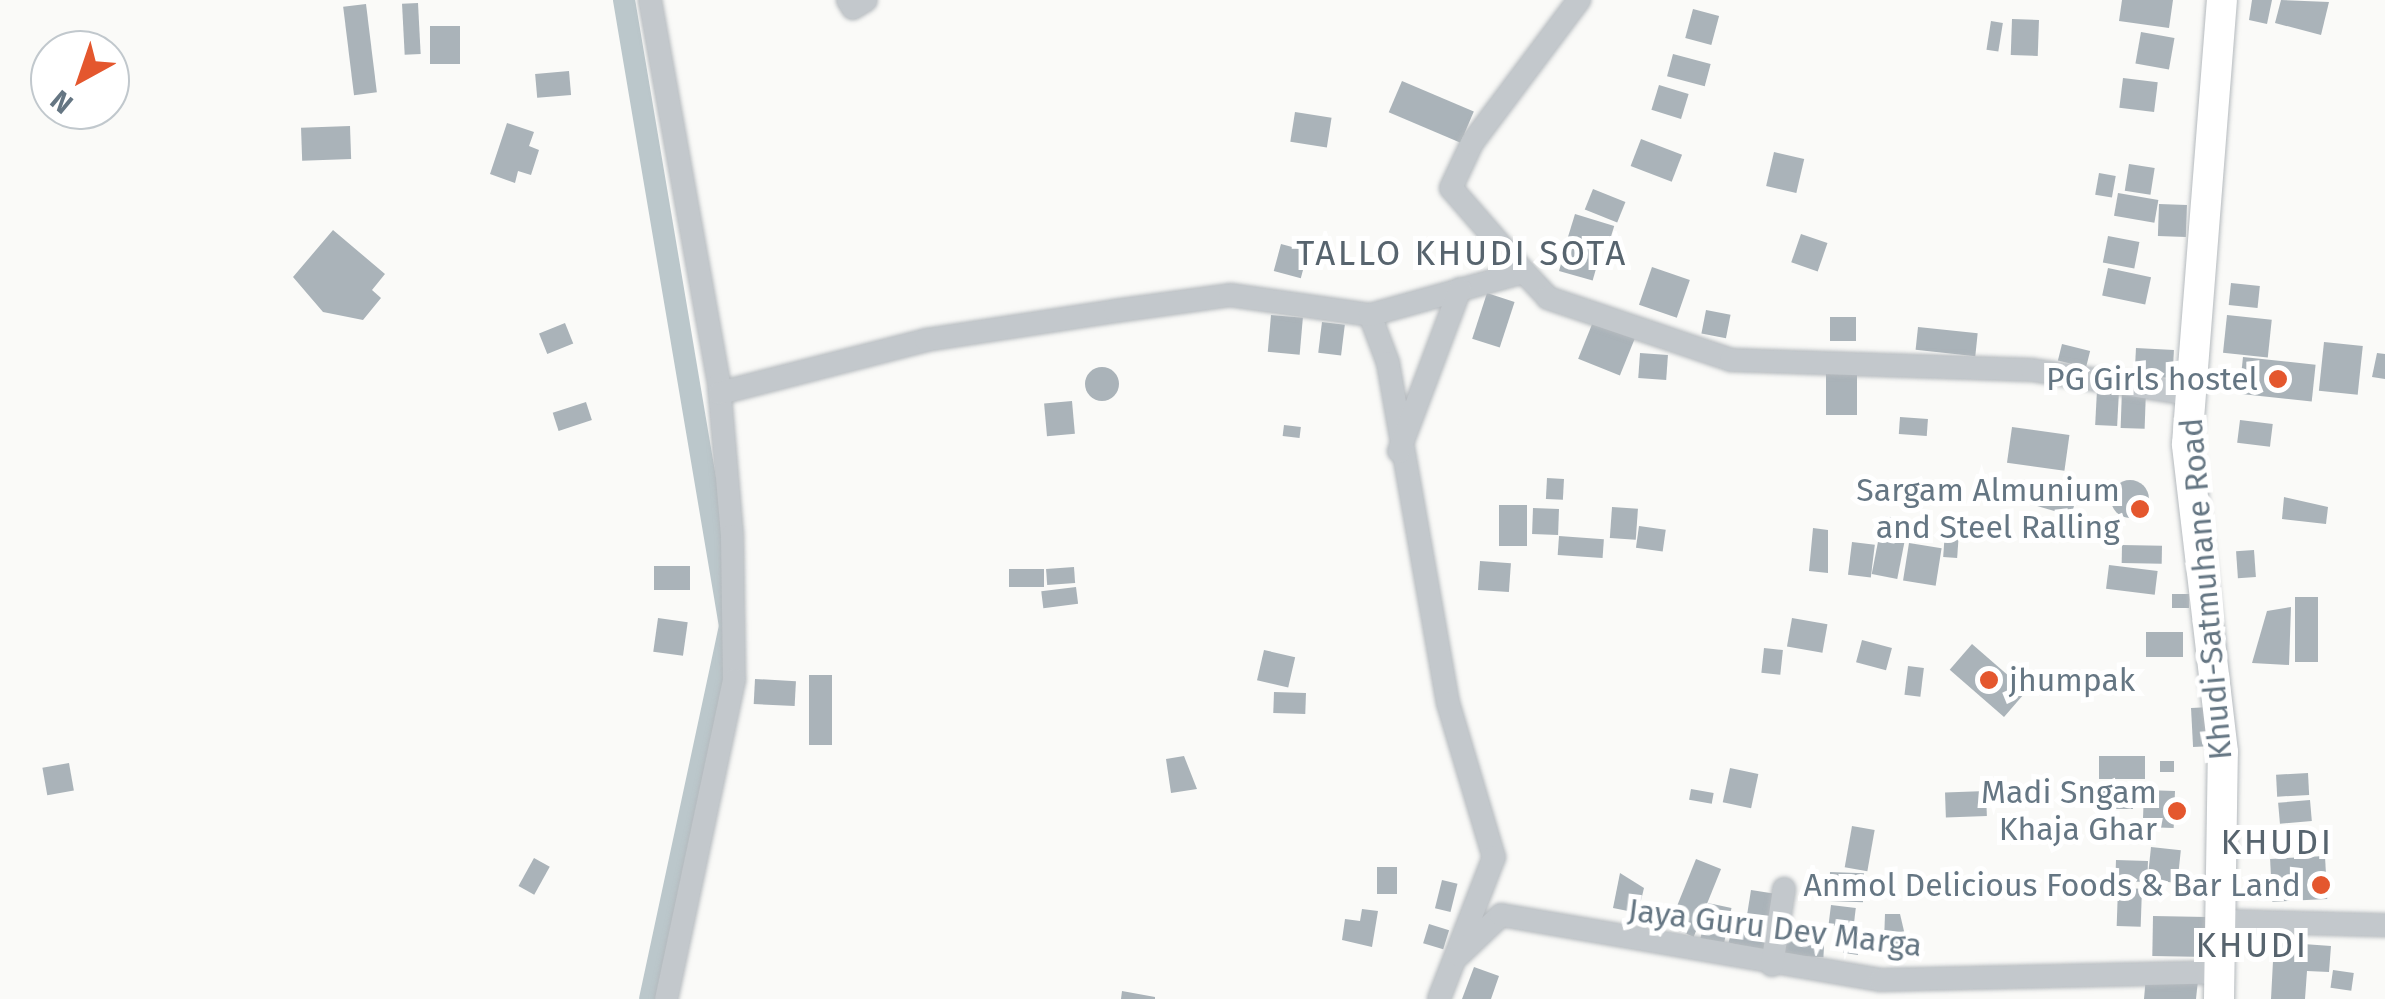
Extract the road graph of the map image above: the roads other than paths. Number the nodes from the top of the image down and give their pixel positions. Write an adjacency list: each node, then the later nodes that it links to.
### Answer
1 (650, 0): 9 (street)
2 (848, 0): 3 (street)
3 (866, 0)
4 (1579, 0): 6 (street)
5 (2222, 0): 10 (main road, Khudi-Satmuhane Road)
6 (1524, 272): 7 (street); 10 (street)
7 (1460, 289): 8 (street); 11 (street)
8 (1370, 316): 9 (street); 11 (street)
9 (720, 393): 20 (street)
10 (2188, 394): 15 (main road, Khudi-Satmuhane Road)
11 (1398, 451): 12 (street)
12 (1486, 879): 14 (street); 17 (street)
13 (1784, 889): 18 (street)
14 (1500, 915): 17 (street); 18 (street, Jaya Guru Dev Marga)
15 (2227, 922): 16 (street); 19 (main road, Khudi-Satmuhane Road)
16 (2385, 925)
17 (1460, 955): 21 (street)
18 (1772, 965): 19 (street, Jaya Guru Dev Marga)
19 (2220, 986)
20 (666, 999)
21 (1439, 999)

